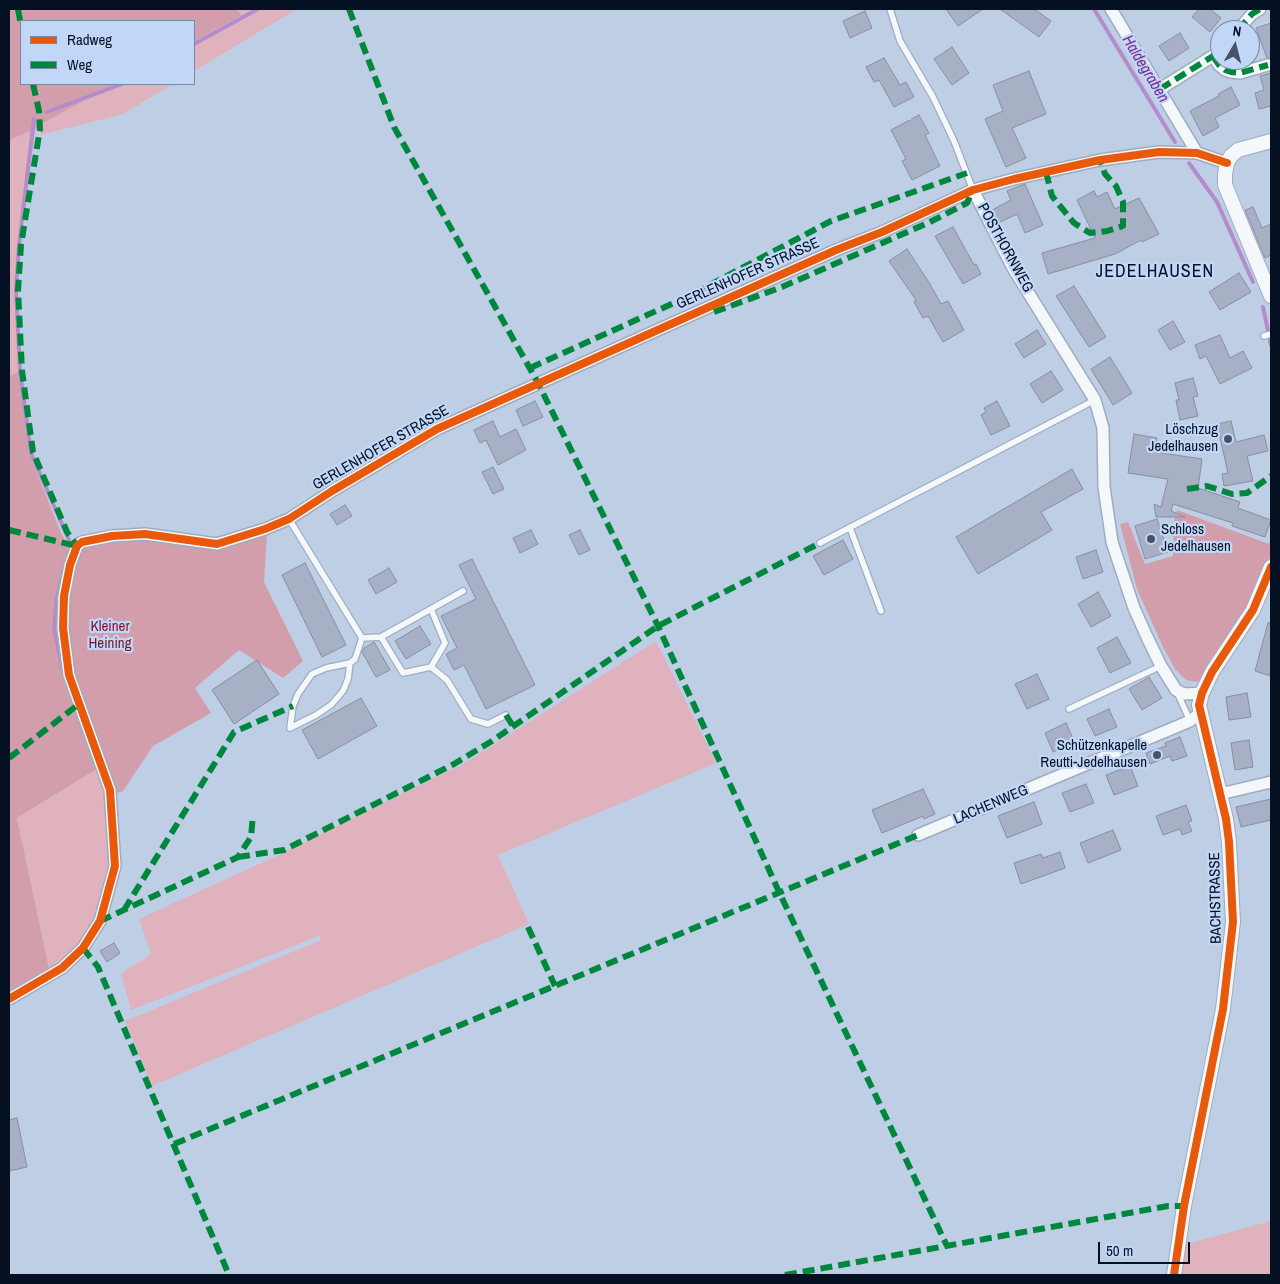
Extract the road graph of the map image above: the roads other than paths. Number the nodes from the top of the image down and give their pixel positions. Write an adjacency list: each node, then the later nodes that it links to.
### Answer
1 (890, 9): 12 (lane, POSTHORNWEG)
2 (1111, 9): 8 (street)
3 (1260, 9): 4 (street)
4 (1247, 20)
5 (1210, 56): 8 (street)
6 (1225, 70): 7 (street)
7 (1247, 70)
8 (1160, 89): 10 (street)
9 (1271, 141): 11 (street)
10 (1197, 153): 11 (street, GERLENHOFER STRASSE); 12 (street, GERLENHOFER STRASSE)
11 (1227, 163): 13 (street)
12 (973, 190): 16 (street, POSTHORNWEG); 17 (street, GERLENHOFER STRASSE)
13 (1271, 296)
14 (1271, 334): 15 (lane)
15 (1264, 336)
16 (1095, 400): 18 (lane); 27 (street, POSTHORNWEG)
17 (289, 519): 25 (lane); 37 (street, GERLENHOFER STRASSE)
18 (850, 528): 19 (lane); 23 (lane)
19 (820, 543)
20 (1271, 567): 30 (street, BACHSTRASSE)
21 (464, 591): 22 (lane)
22 (431, 609): 24 (lane); 28 (lane)
23 (881, 612)
24 (381, 637): 25 (lane); 28 (lane)
25 (362, 638): 26 (lane)
26 (350, 663): 26 (lane)
27 (1161, 666): 29 (street, POSTHORNWEG); 31 (lane)
28 (431, 667): 32 (lane)
29 (1176, 690): 30 (street); 33 (lane, POSTHORNWEG)
30 (1202, 693): 33 (street, BACHSTRASSE)
31 (1069, 709)
32 (506, 715)
33 (1195, 717): 35 (street, BACHSTRASSE); 36 (street, LACHENWEG)
34 (1271, 782): 35 (street)
35 (1220, 794): 38 (street, BACHSTRASSE)
36 (918, 836)
37 (9, 999)
38 (1174, 1275)

